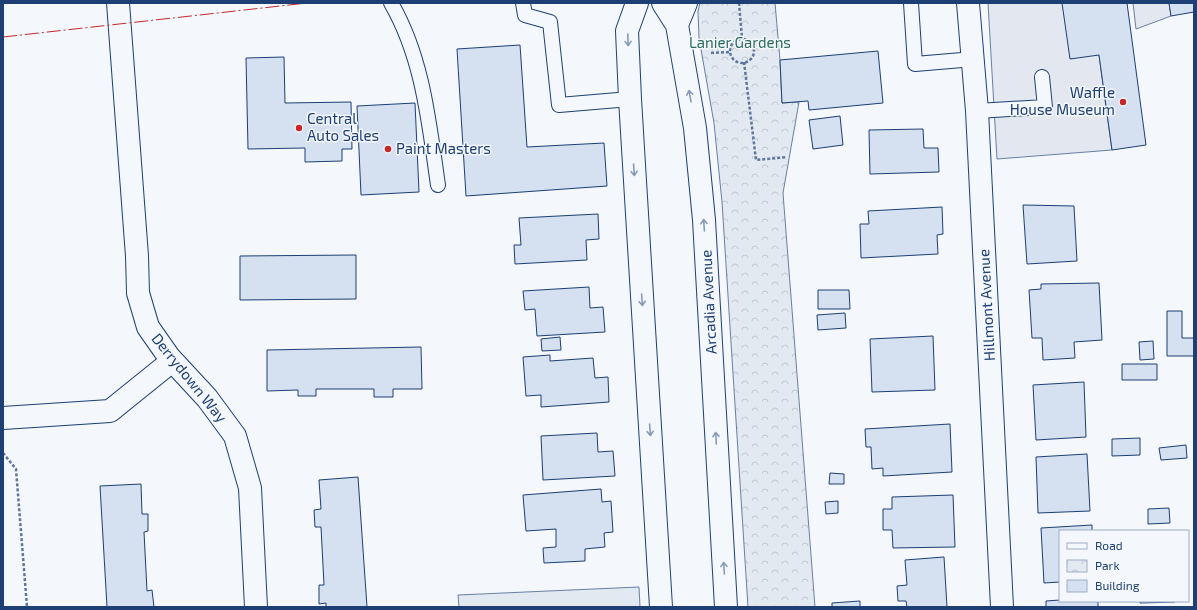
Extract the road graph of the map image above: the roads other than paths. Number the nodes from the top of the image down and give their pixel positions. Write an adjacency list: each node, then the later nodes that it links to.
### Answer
1 (118, 3): 15 (street, Derrydown Way)
2 (391, 3): 14 (lane)
3 (523, 3): 12 (lane)
4 (637, 3): 12 (street, one-way to 12)
5 (663, 3): 9 (street, Arcadia Avenue)
6 (686, 3): 9 (street)
7 (911, 3): 10 (lane)
8 (968, 3): 10 (street, Hillmont Avenue)
9 (677, 25): 19 (street, Arcadia Avenue, one-way to 9)
10 (974, 58): 13 (street, Hillmont Avenue)
11 (1042, 77): 13 (lane)
12 (630, 99): 18 (street, one-way to 18)
13 (977, 111): 20 (street, Hillmont Avenue)
14 (438, 185)
15 (172, 361): 16 (street); 17 (street, Derrydown Way)
16 (3, 418)
17 (256, 607)
18 (661, 607)
19 (726, 607)
20 (1002, 607)

